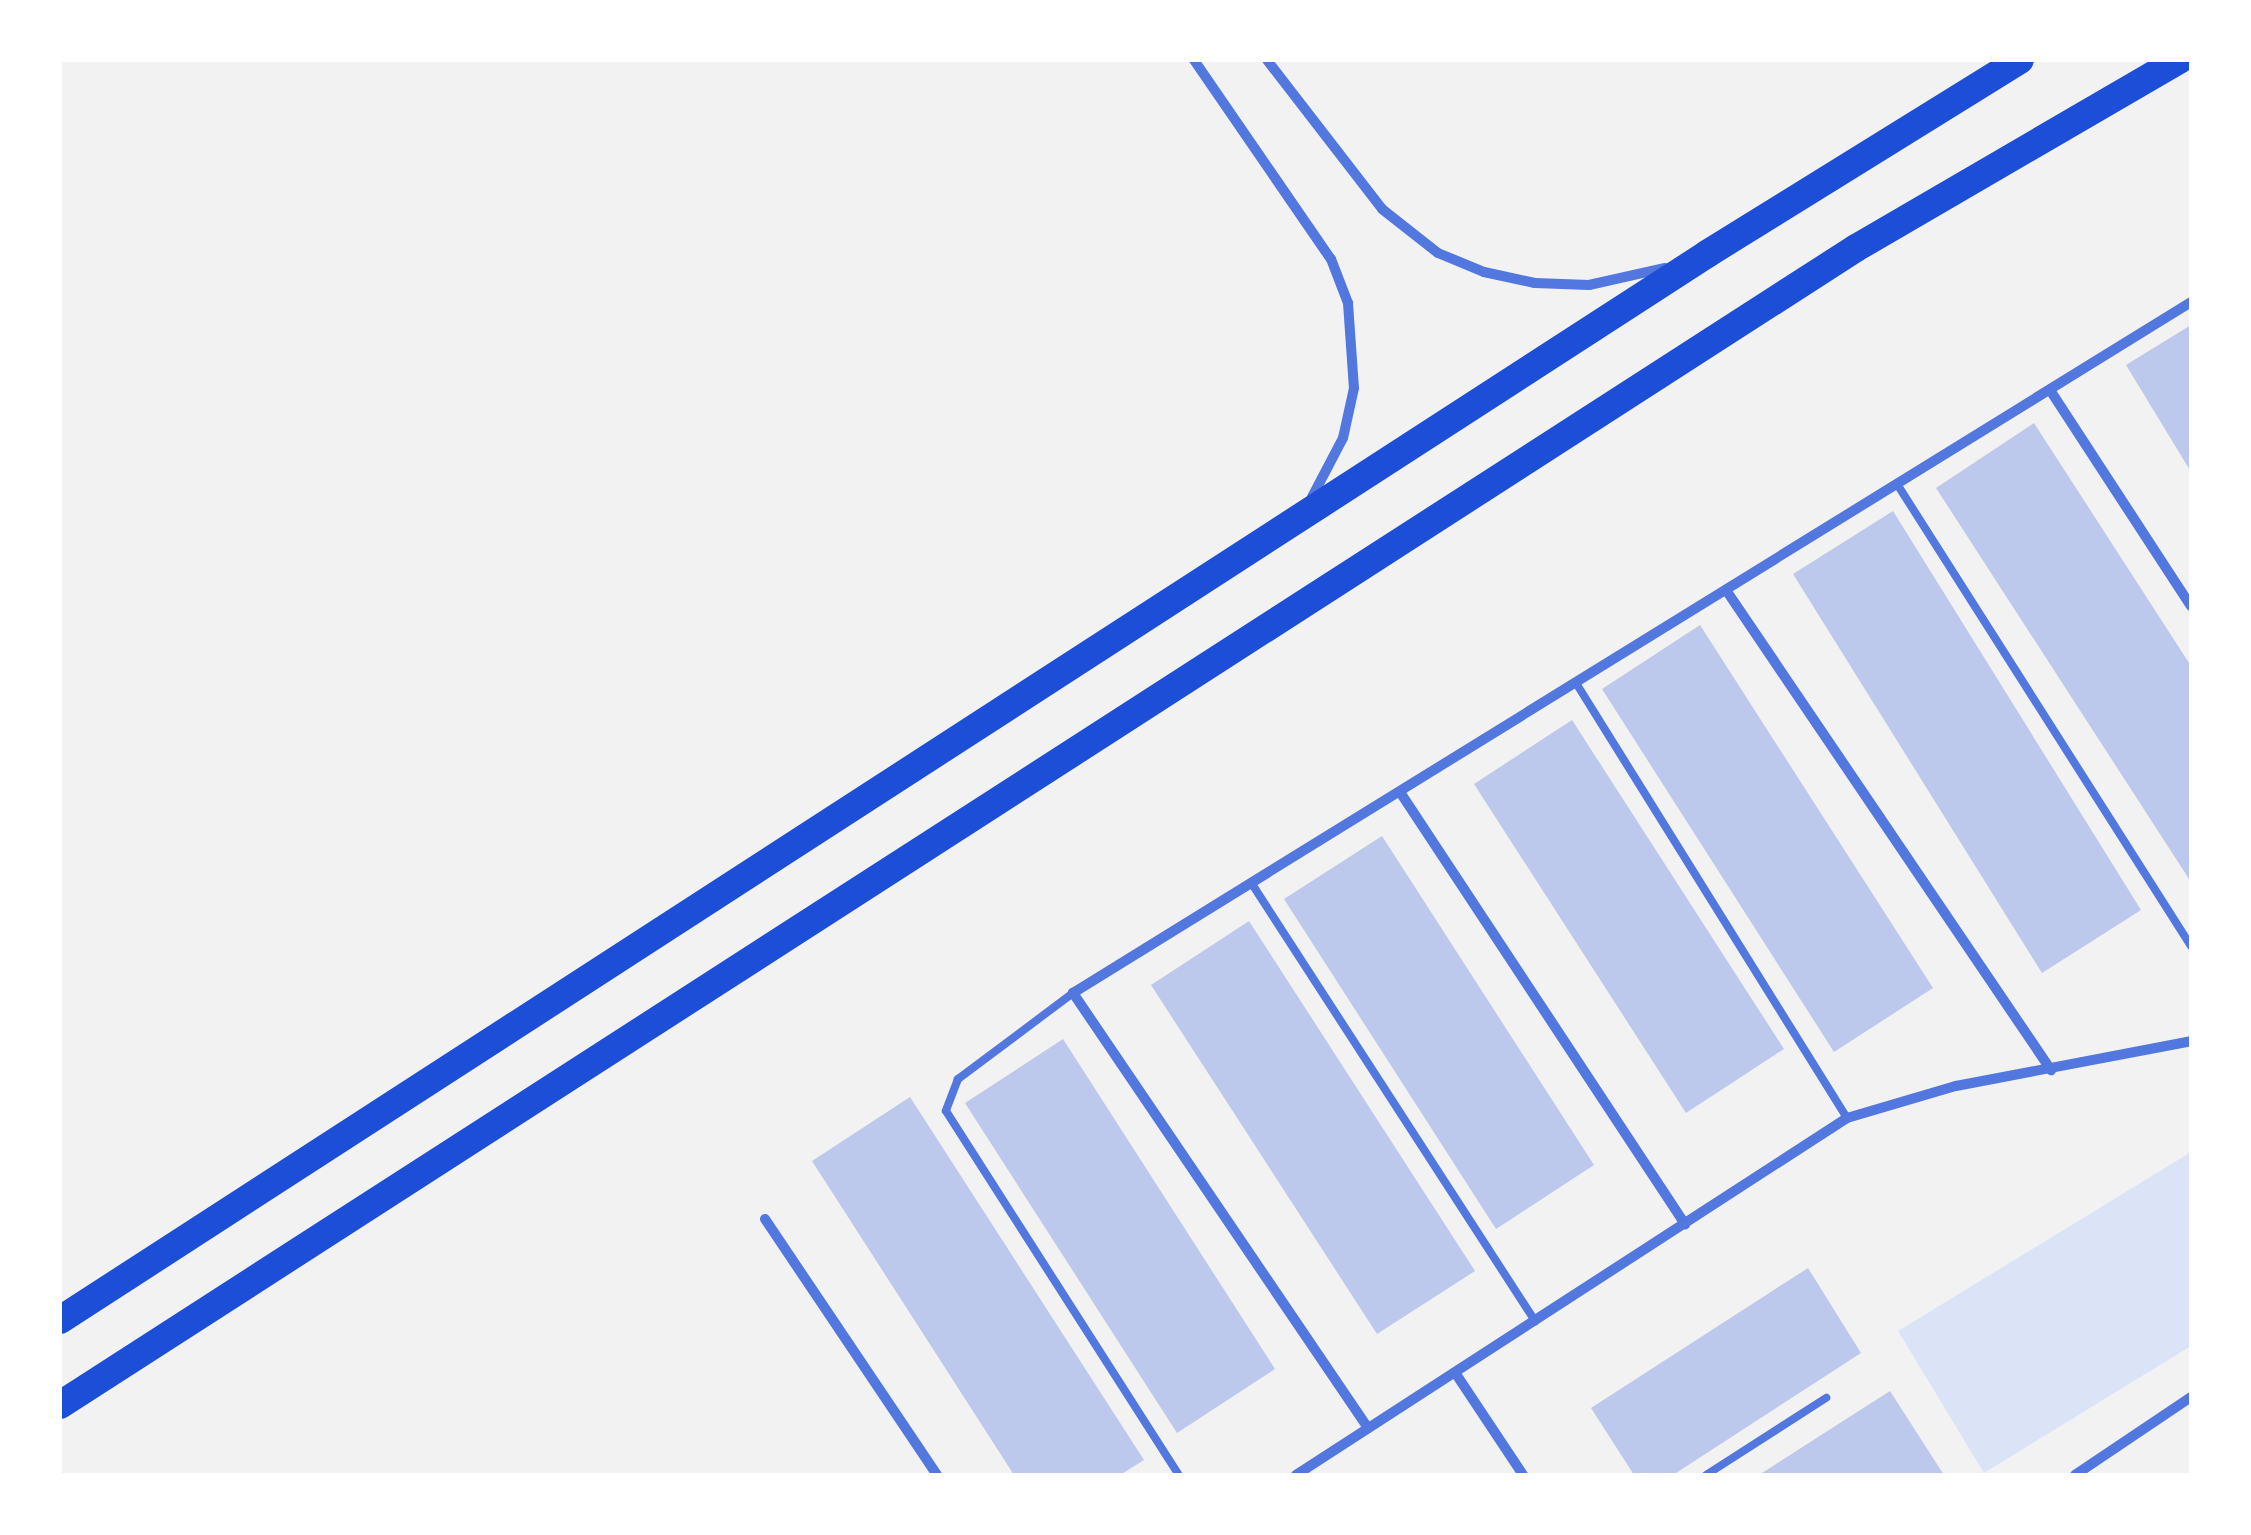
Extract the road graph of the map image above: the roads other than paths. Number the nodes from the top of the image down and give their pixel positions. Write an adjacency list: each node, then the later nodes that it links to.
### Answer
1 (1194, 60): 9 (street)
2 (1267, 60): 5 (street)
3 (2020, 60): 5 (highway)
4 (2178, 60): 27 (highway)
5 (1708, 254): 9 (highway)
6 (2191, 302): 7 (street)
7 (2050, 390): 8 (street); 11 (street)
8 (1897, 484): 10 (street); 15 (lane)
9 (1286, 529): 22 (highway)
10 (1726, 590): 12 (street); 18 (street)
11 (2191, 606)
12 (1576, 683): 13 (street); 19 (lane)
13 (1400, 792): 14 (street); 21 (street)
14 (1252, 884): 16 (street); 23 (lane)
15 (2191, 946)
16 (1073, 994): 28 (street); 30 (lane)
17 (2191, 1041): 18 (street)
18 (2051, 1070): 19 (street)
19 (1847, 1118): 21 (street)
20 (765, 1220): 29 (street)
21 (1685, 1224): 23 (street)
22 (60, 1320)
23 (1535, 1321): 24 (street)
24 (1456, 1374): 28 (street); 32 (street)
25 (2191, 1397): 34 (street)
26 (1826, 1398): 33 (lane)
27 (60, 1405)
28 (1368, 1428): 31 (street)
29 (938, 1475)
30 (1178, 1475)
31 (1296, 1475)
32 (1523, 1475)
33 (1706, 1475)
34 (2075, 1475)

